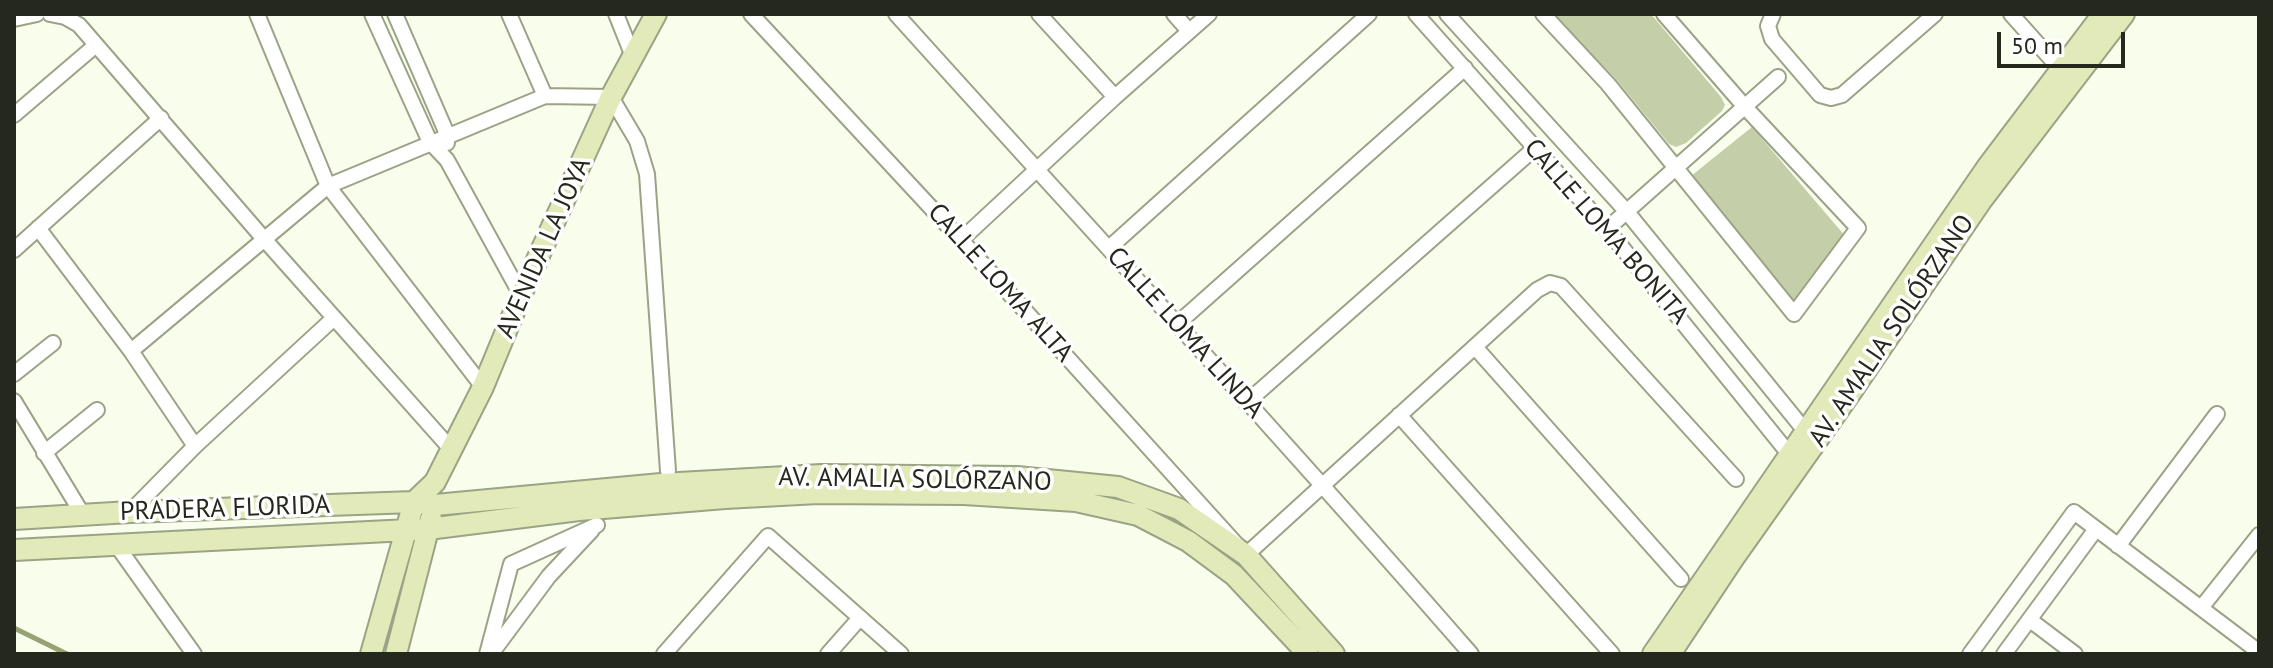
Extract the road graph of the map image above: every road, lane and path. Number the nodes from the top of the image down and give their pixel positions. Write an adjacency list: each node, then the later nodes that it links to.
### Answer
1 (37, 14): 24 (street)
2 (50, 14): 26 (street)
3 (257, 14): 43 (street)
4 (372, 14): 38 (street)
5 (395, 14): 37 (street)
6 (509, 14): 31 (street)
7 (616, 14): 27 (street)
8 (656, 14): 27 (main road, AVENIDA LA JOYA)
9 (751, 14): 48 (street, CALLE LOMA ALTA)
10 (896, 14): 41 (street, CALLE LOMA LINDA)
11 (1039, 14): 33 (street)
12 (1174, 14): 25 (street)
13 (1209, 14): 25 (street)
14 (1369, 14): 49 (street)
15 (1416, 14): 28 (street, CALLE LOMA BONITA)
16 (1447, 14): 44 (street, CALLE LOMA BONITA)
17 (1543, 14): 42 (street)
18 (1664, 14): 34 (street)
19 (1773, 14): 20 (street)
20 (1935, 14)
21 (2011, 14): 29 (street)
22 (2103, 14): 29 (main road, AV. AMALIA SOLÓRZANO)
23 (2124, 14): 103 (main road, AV. AMALIA SOLÓRZANO)
24 (14, 19)
25 (1189, 31): 33 (street)
26 (96, 45): 35 (street); 36 (street)
27 (632, 54): 32 (main road, AVENIDA LA JOYA)
28 (1465, 68): 39 (street, CALLE LOMA BONITA); 53 (street)
29 (2061, 70): 64 (main road, AV. AMALIA SOLÓRZANO)
30 (1778, 77): 34 (street)
31 (545, 96): 32 (street); 37 (street)
32 (611, 97): 51 (main road, AVENIDA LA JOYA); 69 (street)
33 (1115, 97): 41 (street)
34 (1745, 107): 42 (street); 42 (street)
35 (14, 115)
36 (161, 118): 45 (street); 47 (street)
37 (447, 134): 38 (street); 40 (street)
38 (430, 142): 40 (street); 43 (street)
39 (1535, 148): 46 (street, CALLE LOMA BONITA); 60 (street)
40 (447, 160): 51 (street)
41 (1036, 169): 48 (street); 49 (street, CALLE LOMA LINDA)
42 (1675, 169): 44 (street)
43 (328, 186): 47 (street); 58 (street)
44 (1627, 212): 46 (street); 64 (street, CALLE LOMA BONITA)
45 (38, 228): 50 (street); 56 (street)
46 (1607, 229): 68 (street, CALLE LOMA BONITA)
47 (264, 239): 52 (street); 56 (street)
48 (961, 240): 85 (street, CALLE LOMA ALTA)
49 (1109, 248): 53 (street, CALLE LOMA LINDA)
50 (14, 250)
51 (521, 295): 58 (main road, AVENIDA LA JOYA)
52 (334, 318): 65 (street); 66 (street)
53 (1176, 325): 60 (street, CALLE LOMA LINDA)
54 (53, 343): 57 (street)
55 (1475, 347): 63 (street); 70 (street); 86 (street)
56 (131, 351): 65 (street)
57 (14, 374)
58 (483, 387): 66 (main road, AVENIDA LA JOYA)
59 (14, 401): 67 (street)
60 (1246, 403): 72 (street, CALLE LOMA LINDA)
61 (97, 410): 67 (street)
62 (2217, 414): 83 (street)
63 (1399, 415): 72 (street); 101 (street)
64 (1806, 432): 68 (main road, AV. AMALIA SOLÓRZANO)
65 (195, 446): 75 (street)
66 (451, 449): 71 (main road, AVENIDA LA JOYA)
67 (44, 453): 76 (street)
68 (1790, 455): 102 (main road, AV. AMALIA SOLÓRZANO)
69 (668, 471)
70 (1736, 479)
71 (435, 482): 73 (main road, AVENIDA LA JOYA); 74 (main road, AVENIDA LA JOYA)
72 (1323, 484): 85 (street); 100 (street, CALLE LOMA LINDA)
73 (414, 502): 74 (main road, PRADERA FLORIDA); 75 (main road, PRADERA FLORIDA); 80 (main road, AVENIDA LA JOYA)
74 (435, 505): 78 (main road, AVENIDA LA JOYA); 85 (main road, AV. AMALIA SOLÓRZANO)
75 (130, 512): 76 (main road, PRADERA FLORIDA)
76 (83, 515): 77 (main road, PRADERA FLORIDA)
77 (14, 519)
78 (428, 529): 80 (main road, PRADERA FLORIDA); 93 (main road, AVENIDA LA JOYA); 98 (main road, AV. AMALIA SOLÓRZANO)
79 (2096, 529): 83 (street); 89 (street); 104 (street)
80 (404, 531): 82 (main road, PRADERA FLORIDA); 92 (main road, AVENIDA LA JOYA)
81 (2259, 535): 87 (street)
82 (115, 543): 84 (main road, PRADERA FLORIDA); 91 (street)
83 (2118, 546): 87 (street)
84 (14, 550)
85 (1246, 555): 99 (main road, AV. AMALIA SOLÓRZANO)
86 (1681, 579)
87 (2201, 608): 90 (street)
88 (859, 619): 95 (street); 96 (street); 97 (street)
89 (2030, 620): 105 (street); 106 (street)
90 (2259, 652)
91 (194, 654)
92 (371, 654)
93 (396, 654)
94 (489, 654): 94 (street)
95 (664, 654)
96 (828, 654)
97 (901, 654)
98 (1308, 654)
99 (1334, 654)
100 (1471, 654)
101 (1612, 654)
102 (1653, 654)
103 (1670, 654)
104 (1970, 654)
105 (2004, 654)
106 (2075, 654)

